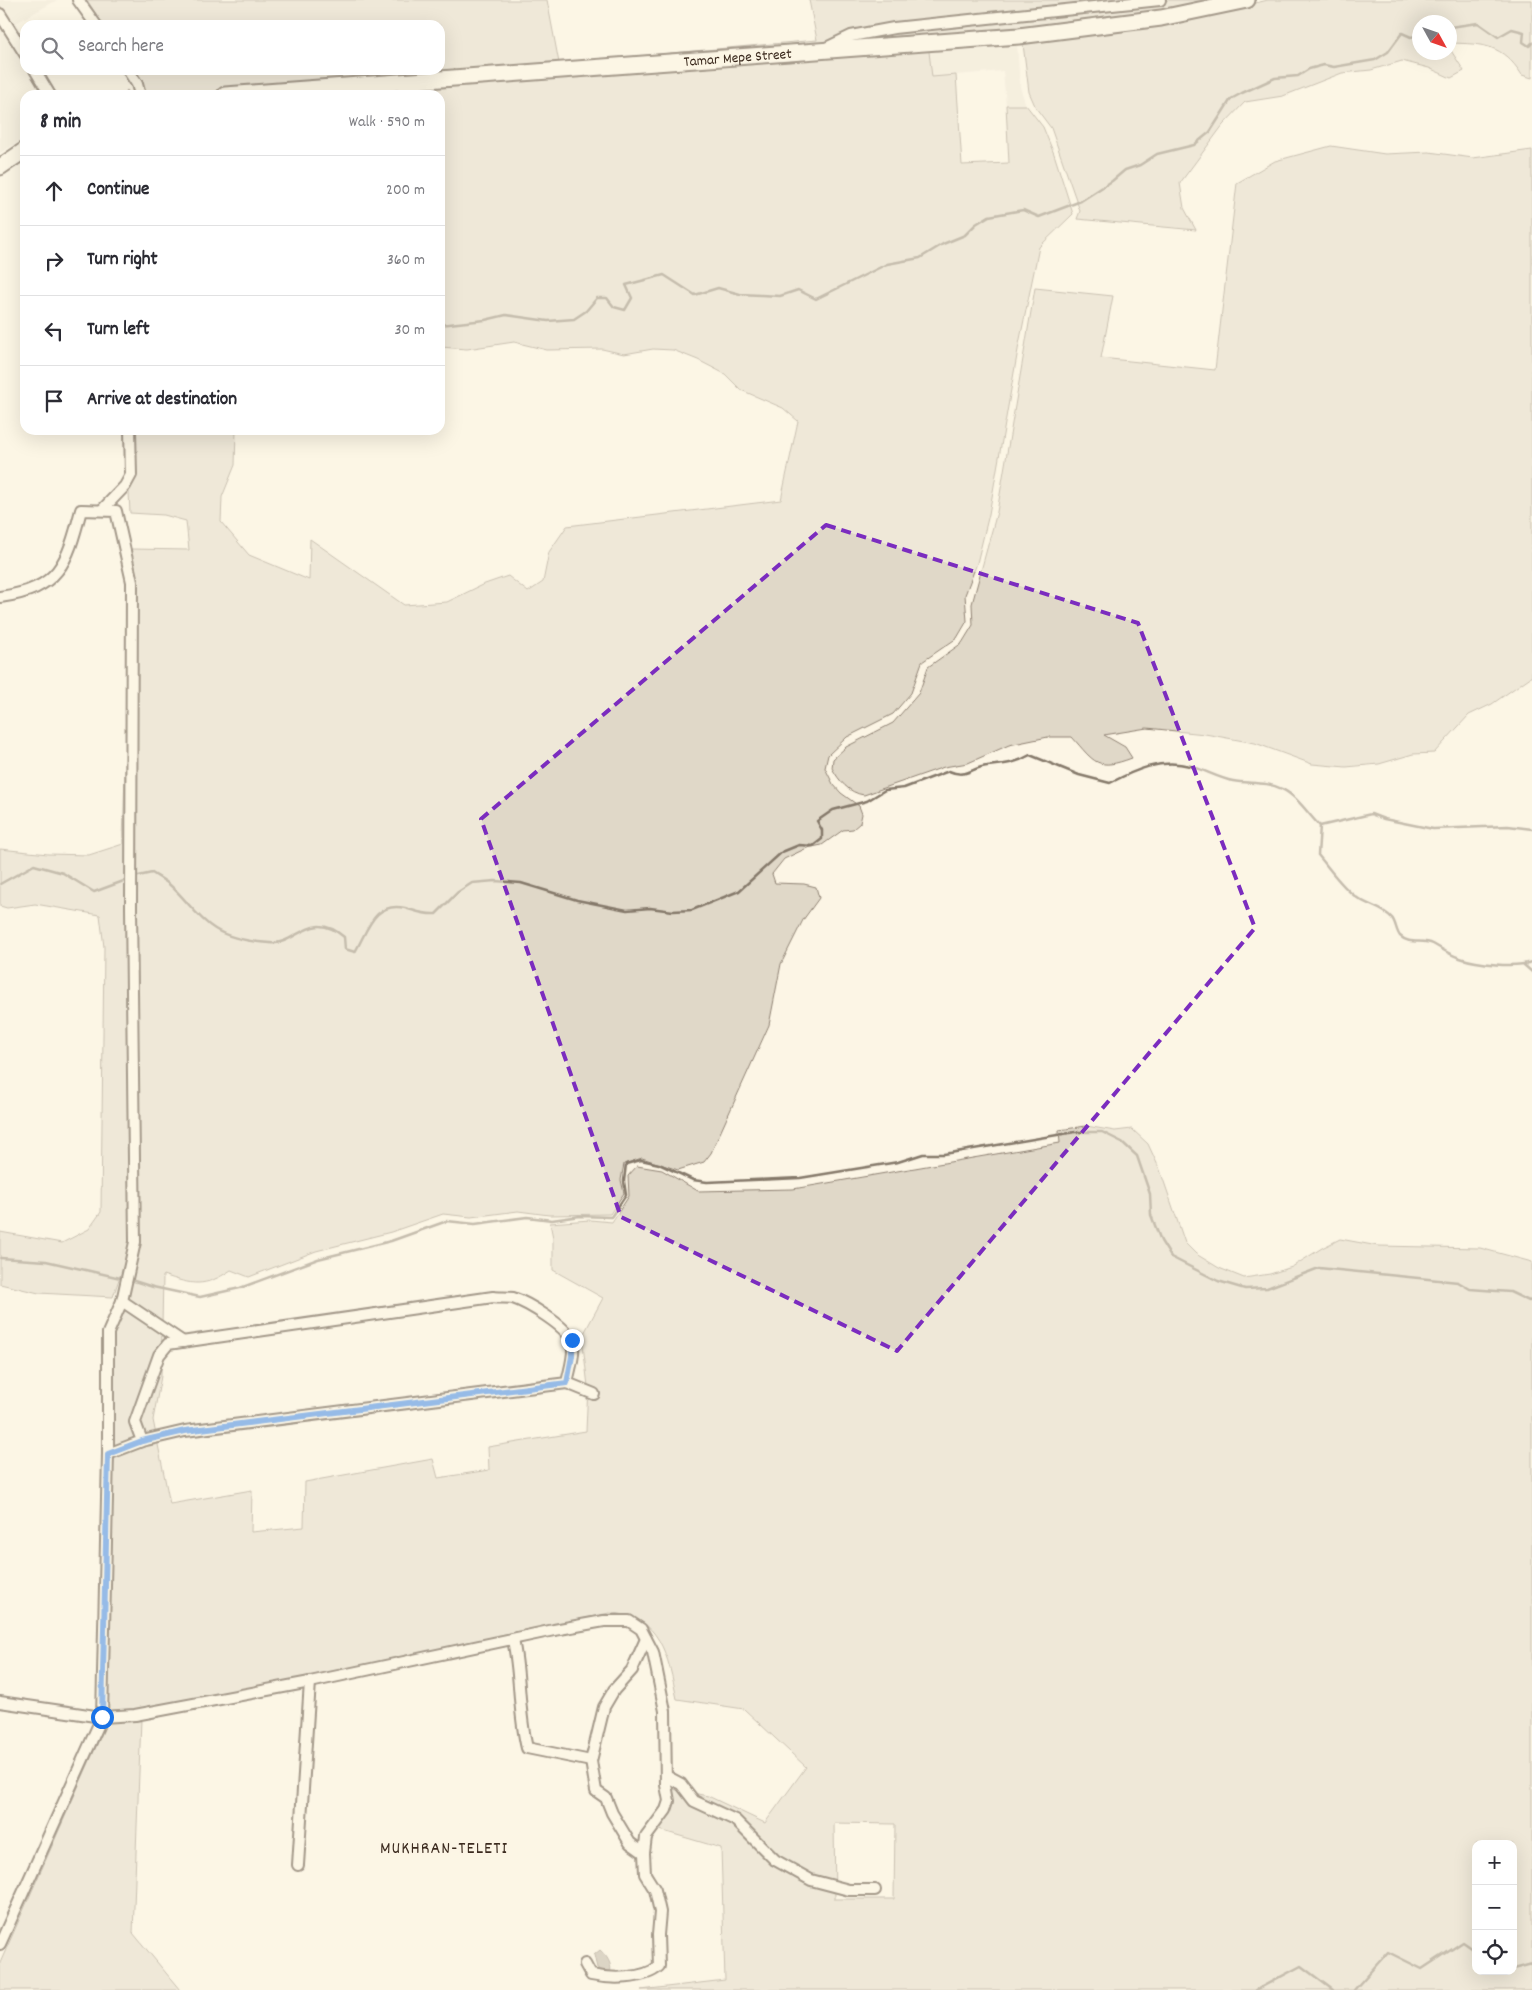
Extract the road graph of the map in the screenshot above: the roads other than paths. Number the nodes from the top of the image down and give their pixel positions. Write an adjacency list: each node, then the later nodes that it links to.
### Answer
1 (78, 0): 5 (street)
2 (1160, 0): 7 (street)
3 (1247, 0): 7 (street, Tamar Mepe Street)
4 (0, 14): 6 (street)
5 (92, 20)
6 (20, 46)
7 (821, 50): 12 (street, Tamar Mepe Street)
8 (38, 75): 10 (street)
9 (131, 75): 11 (street)
10 (47, 90)
11 (139, 90)
12 (301, 90)
13 (20, 153): 14 (street)
14 (0, 167)
15 (130, 435): 16 (street)
16 (102, 510): 17 (street); 18 (street)
17 (0, 597)
18 (122, 1301): 19 (street); 23 (street)
19 (183, 1342): 20 (street); 22 (street)
20 (567, 1383): 21 (street); 22 (street)
21 (594, 1394)
22 (142, 1441): 23 (street)
23 (108, 1454): 28 (street)
24 (646, 1639): 25 (street); 29 (street); 30 (street)
25 (514, 1640): 26 (street); 29 (street)
26 (310, 1682): 28 (street); 32 (street)
27 (0, 1702): 28 (street)
28 (102, 1717): 34 (street)
29 (591, 1761): 31 (street)
30 (666, 1776): 31 (street); 33 (street)
31 (644, 1853): 35 (street)
32 (298, 1865)
33 (876, 1890)
34 (0, 1944)
35 (585, 1964)

